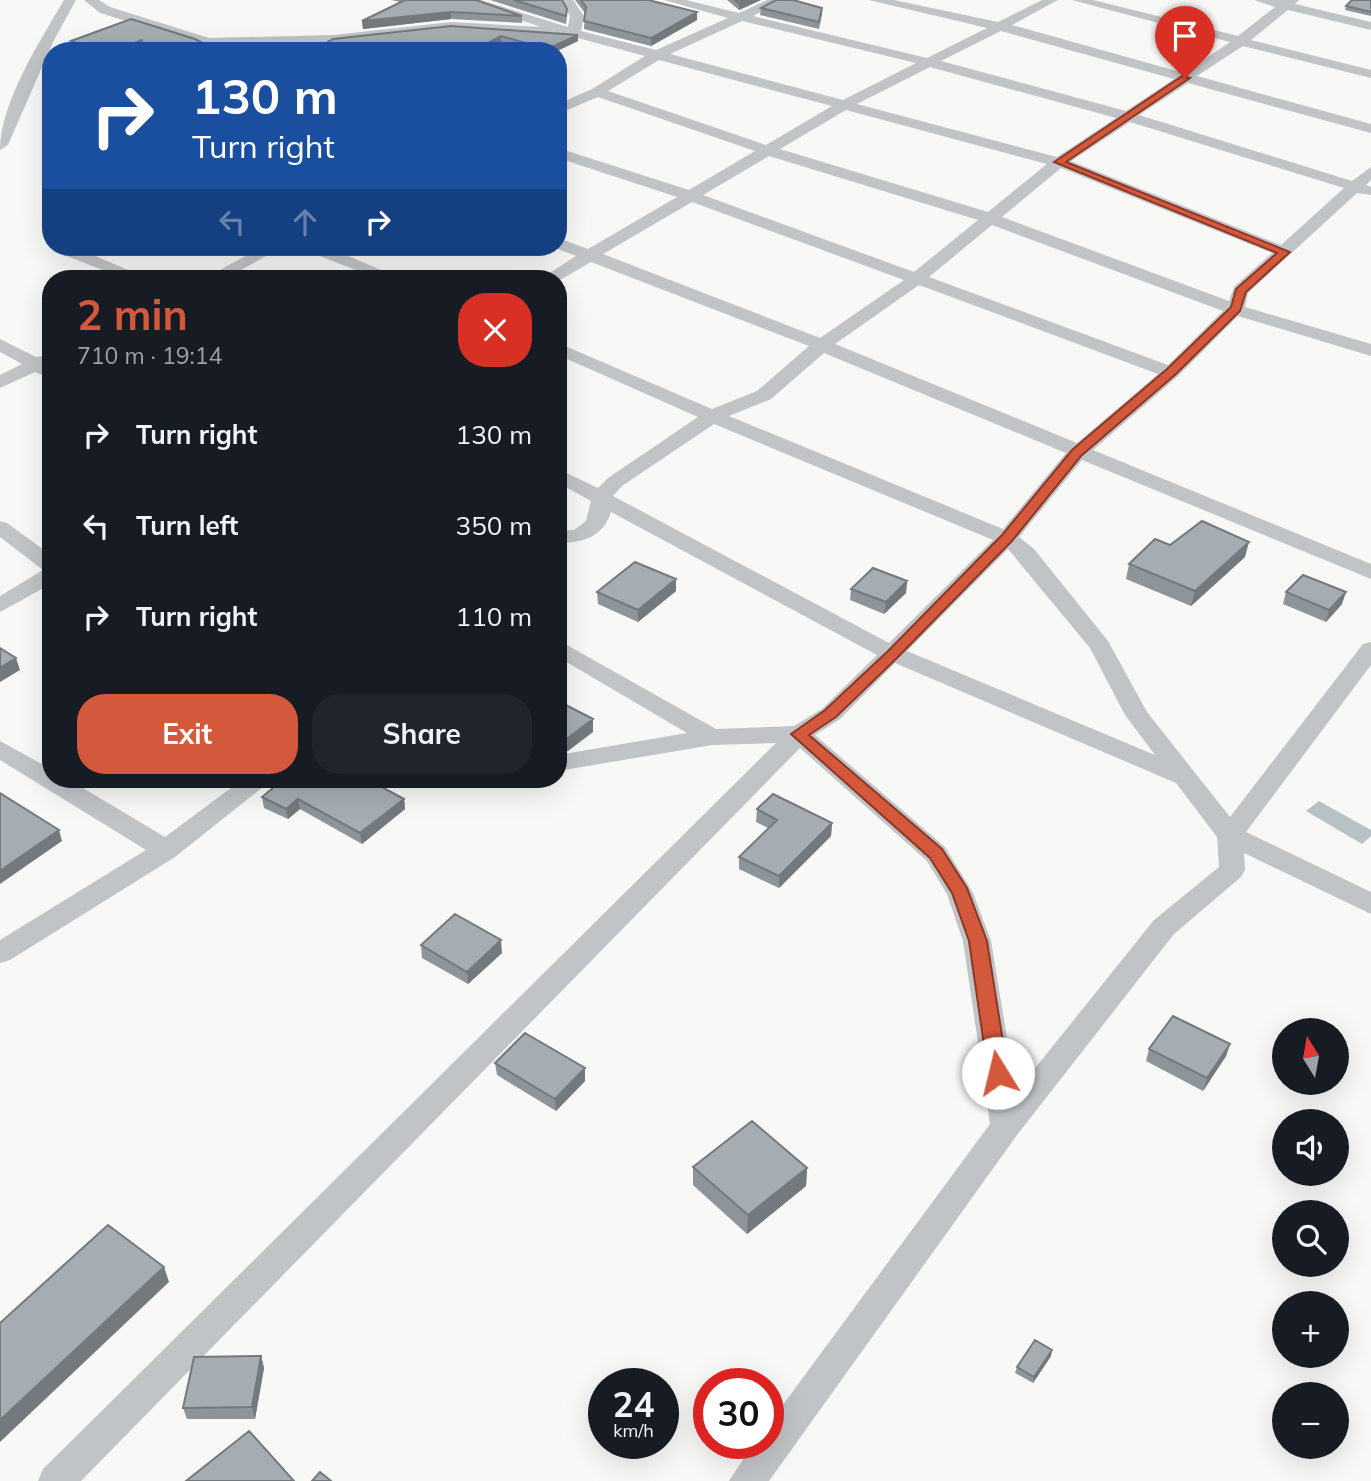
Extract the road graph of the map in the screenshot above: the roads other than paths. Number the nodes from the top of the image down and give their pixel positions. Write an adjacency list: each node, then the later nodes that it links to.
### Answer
1 (70, 0): 17 (street)
2 (90, 0): 18 (street)
3 (468, 0): 15 (street)
4 (567, 0): 15 (street)
5 (670, 0): 12 (street)
6 (778, 0): 12 (street)
7 (875, 0): 13 (street)
8 (1052, 0): 13 (street)
9 (1078, 0): 16 (street)
10 (1260, 0): 11 (street)
11 (1290, 3): 14 (street); 16 (street)
12 (738, 18): 20 (street); 21 (street)
13 (999, 26): 21 (street); 23 (street)
14 (1371, 26)
15 (573, 33): 18 (street); 20 (street)
16 (1241, 41): 22 (street); 23 (street)
17 (46, 42)
18 (209, 42)
19 (42, 51): 29 (street)
20 (657, 55): 24 (street); 25 (street)
21 (928, 62): 25 (street); 27 (street)
22 (1371, 74)
23 (1185, 78): 27 (street); 28 (street)
24 (597, 92): 26 (street); 30 (street)
25 (844, 105): 30 (street); 32 (street)
26 (567, 106)
27 (1127, 116): 32 (street); 34 (street)
28 (1371, 129)
29 (0, 145)
30 (766, 150): 35 (street); 36 (street)
31 (567, 156): 35 (street)
32 (1059, 162): 36 (street); 38 (street)
33 (1371, 172): 34 (street)
34 (1363, 189): 38 (street)
35 (688, 195): 42 (street); 47 (street)
36 (992, 219): 47 (street); 48 (street)
37 (567, 247): 42 (street)
38 (1285, 252): 48 (street)
39 (83, 256): 43 (street)
40 (257, 256): 44 (street)
41 (336, 256): 45 (street)
42 (588, 256): 46 (street); 50 (street)
43 (118, 270)
44 (229, 270)
45 (371, 270)
46 (564, 270)
47 (915, 280): 50 (street); 55 (street)
48 (1236, 308): 51 (street); 55 (street)
49 (0, 344): 53 (street)
50 (822, 345): 57 (street); 58 (street)
51 (1371, 350)
52 (567, 352): 57 (street)
53 (42, 364)
54 (42, 366): 56 (street)
55 (1171, 372): 58 (street)
56 (0, 382)
57 (712, 416): 60 (street); 63 (street)
58 (1077, 453): 63 (street); 65 (street)
59 (567, 479): 60 (street)
60 (602, 496): 62 (street); 70 (street)
61 (0, 527): 64 (street)
62 (567, 538)
63 (1007, 538): 70 (street); 76 (street)
64 (42, 559)
65 (1371, 572)
66 (42, 580): 67 (street)
67 (0, 605)
68 (1371, 649): 79 (street)
69 (567, 652): 72 (street)
70 (893, 654): 71 (street); 76 (street)
71 (799, 734): 72 (street); 83 (street); 84 (street)
72 (712, 737): 74 (street)
73 (0, 749): 75 (street)
74 (567, 761)
75 (42, 775)
76 (1188, 778): 79 (street)
77 (64, 788): 80 (street)
78 (248, 788): 80 (street)
79 (1230, 835): 81 (street); 83 (street)
80 (166, 850): 82 (street)
81 (1371, 904)
82 (0, 953)
83 (1006, 1126): 85 (street)
84 (56, 1481)
85 (747, 1481)

